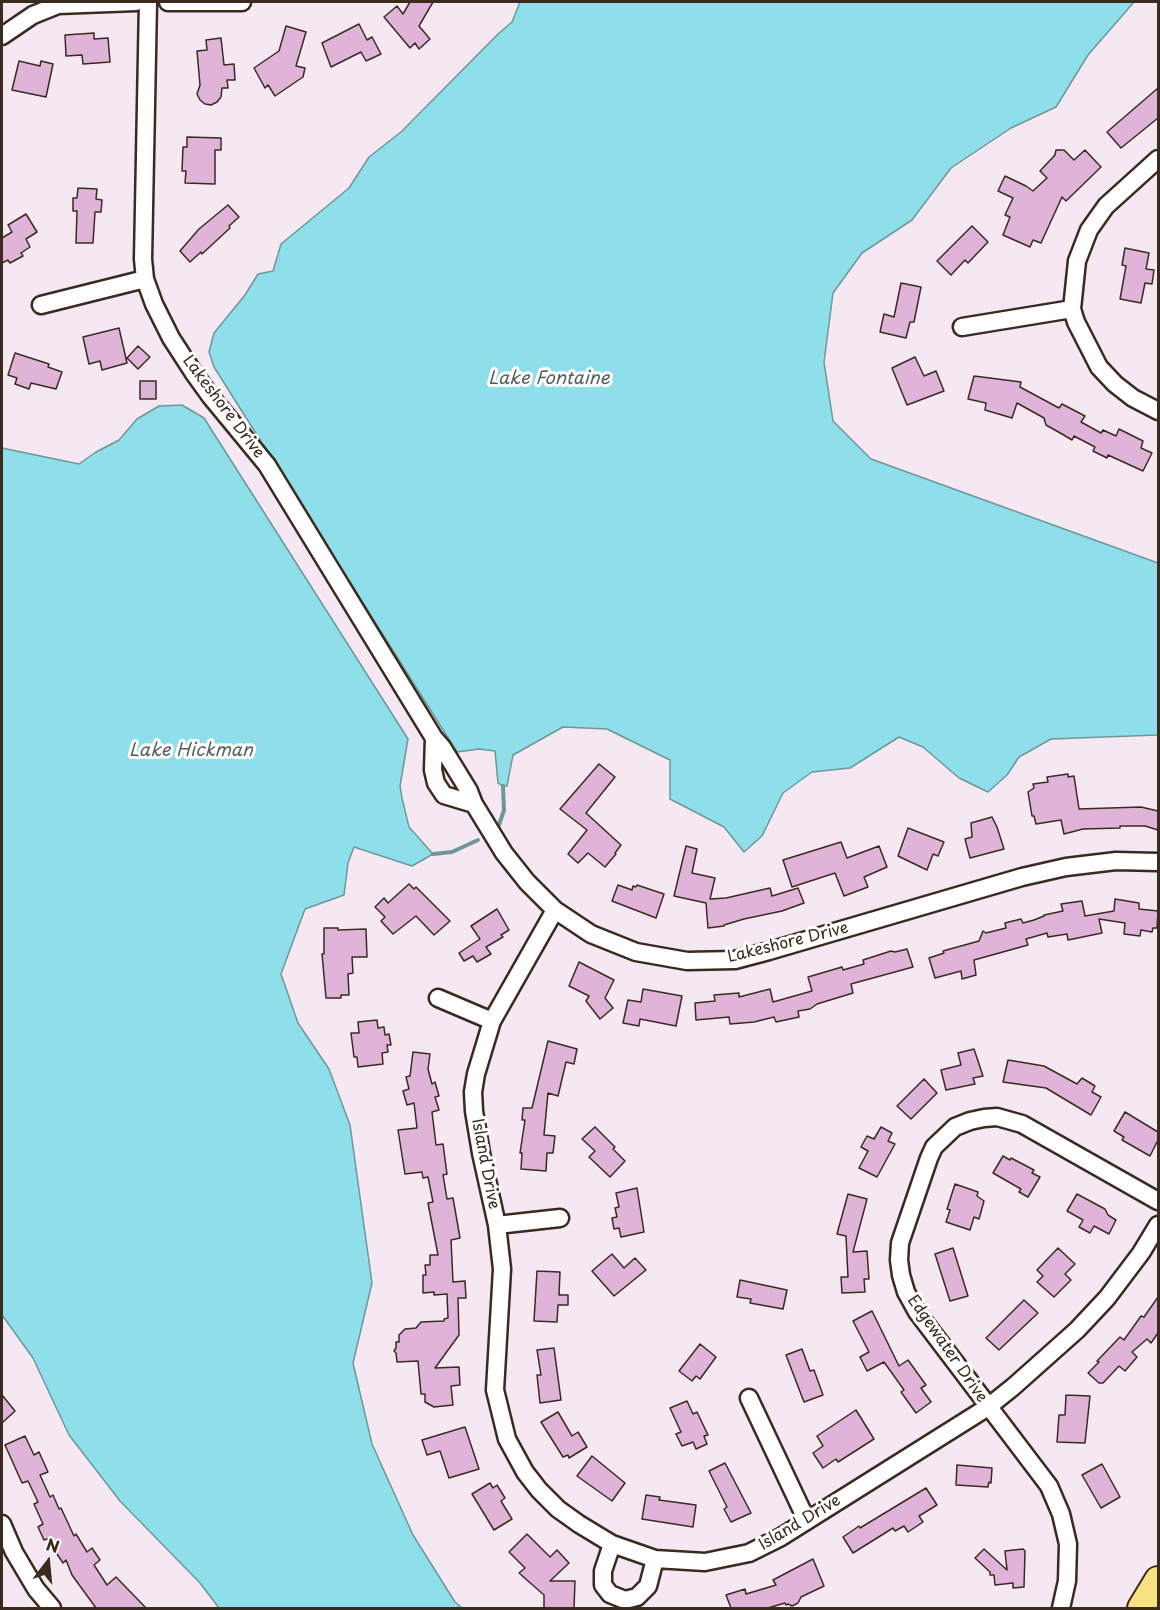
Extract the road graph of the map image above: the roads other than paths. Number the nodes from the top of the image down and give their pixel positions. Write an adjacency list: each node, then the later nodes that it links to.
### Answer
1 (136, 2): 5 (street)
2 (148, 2): 7 (street, Lakeshore Drive)
3 (168, 2): 4 (street)
4 (243, 2)
5 (2, 36)
6 (1158, 159): 9 (street)
7 (145, 279): 8 (street); 12 (street, Lakeshore Drive)
8 (40, 305)
9 (1072, 309): 10 (street); 11 (street)
10 (962, 327)
11 (1158, 411)
12 (434, 738): 13 (street, Lakeshore Drive); 13 (street)
13 (474, 804): 15 (street, Lakeshore Drive)
14 (1158, 862): 15 (street, Lakeshore Drive)
15 (555, 910): 17 (street, Island Drive)
16 (438, 998): 17 (street)
17 (492, 1021): 20 (street, Island Drive)
18 (1158, 1201): 23 (street, Edgewater Drive)
19 (560, 1218): 20 (street)
20 (497, 1225): 26 (street, Island Drive)
21 (1158, 1225): 23 (street, Island Drive)
22 (749, 1398): 24 (street)
23 (988, 1407): 24 (street, Island Drive); 30 (street, Edgewater Drive)
24 (807, 1521): 27 (street, Island Drive)
25 (2, 1524): 29 (street)
26 (612, 1544): 27 (street, Island Drive); 27 (street)
27 (655, 1559)
28 (1158, 1580): 31 (highway)
29 (52, 1608)
30 (1060, 1608)
31 (1141, 1608)

